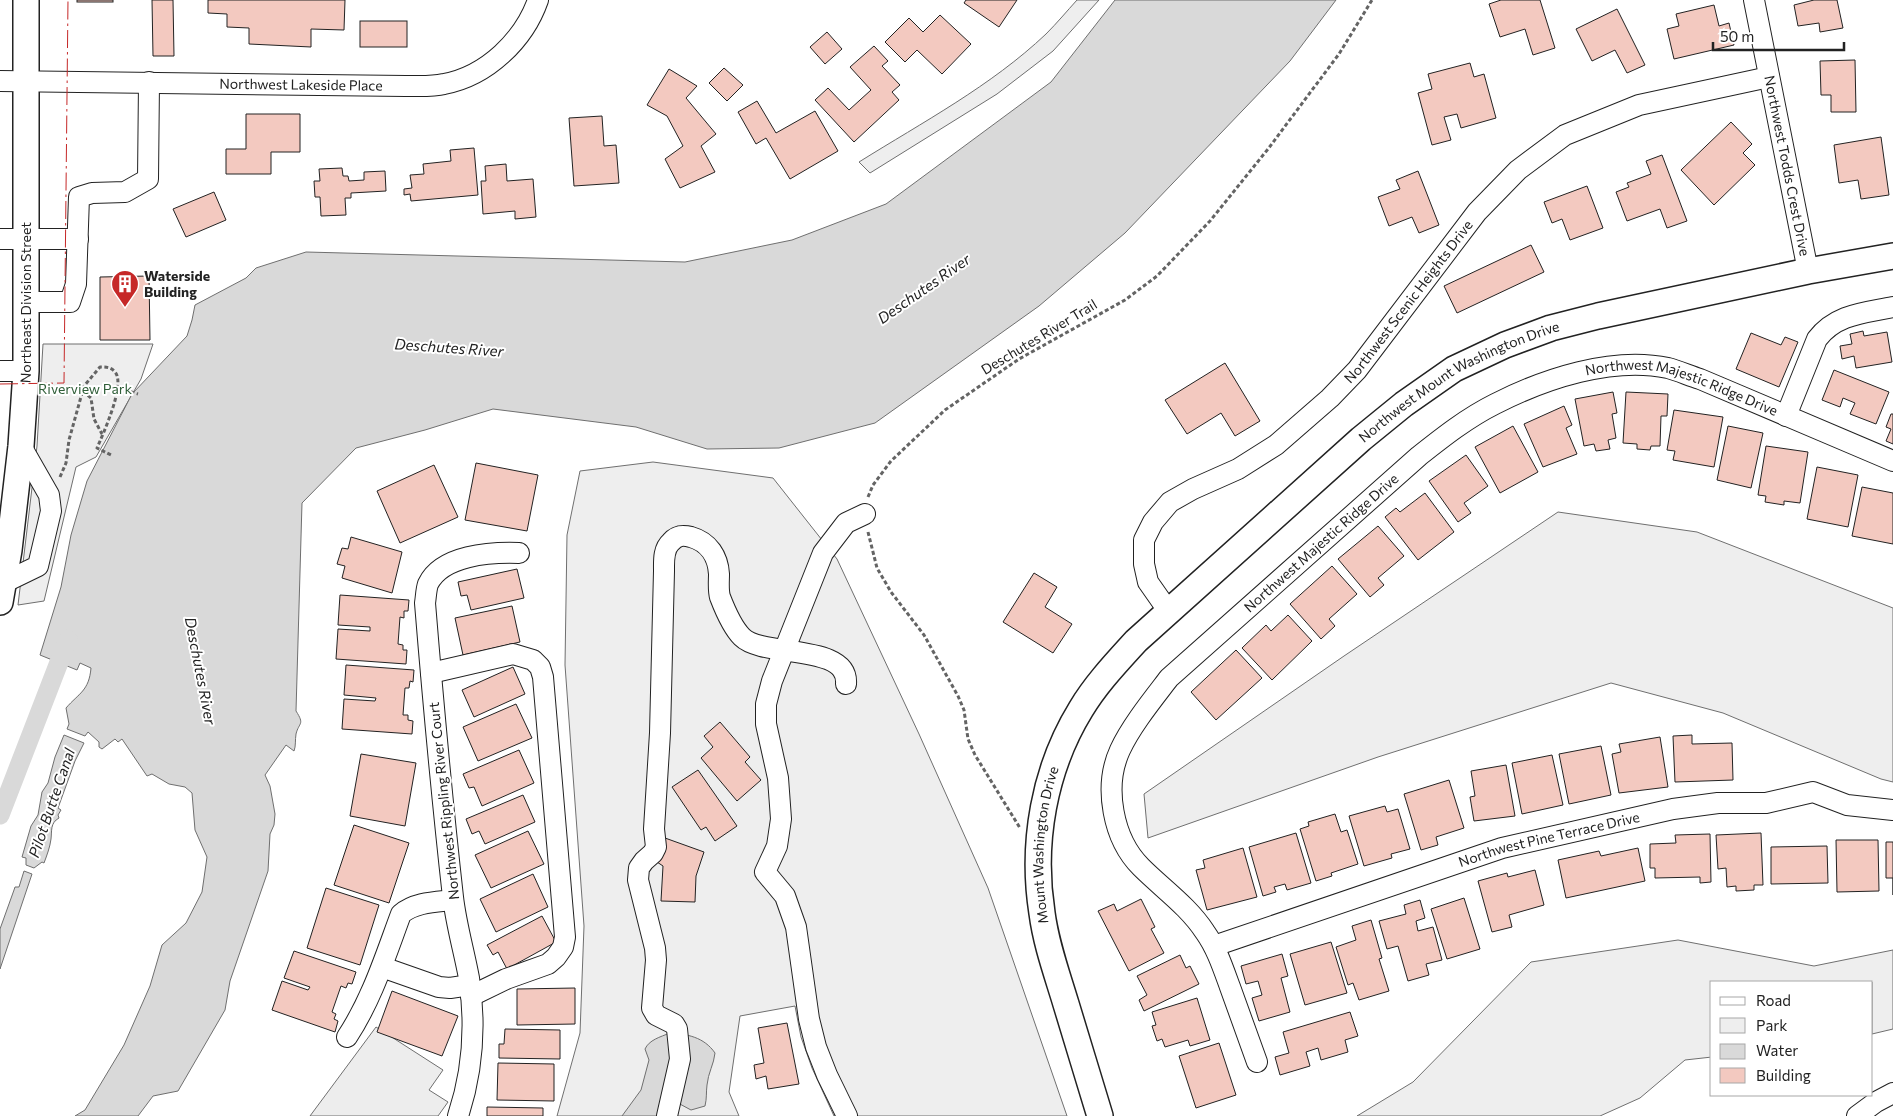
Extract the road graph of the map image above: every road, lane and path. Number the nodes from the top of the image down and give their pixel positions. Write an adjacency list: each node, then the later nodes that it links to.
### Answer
1 (26, 0): 7 (main road, Northeast Division Street)
2 (538, 0): 8 (street, Northwest Lakeside Place)
3 (1372, 0): 27 (path, Deschutes River Trail)
4 (1754, 0): 5 (street, Northwest Todds Crest Drive)
5 (1769, 77): 13 (street, Northwest Todds Crest Drive); 31 (street, Northwest Scenic Heights Drive)
6 (0, 81): 7 (street, Northwest Lakeside Place)
7 (28, 81): 8 (street, Northwest Lakeside Place); 9 (main road, Northeast Division Street)
8 (149, 82): 11 (street)
9 (27, 238): 10 (street); 11 (street); 14 (main road, Northeast Division Street)
10 (0, 239)
11 (78, 239): 14 (street)
12 (1893, 256): 13 (main road, Northwest Mount Washington Drive)
13 (1808, 272): 31 (main road, Northwest Mount Washington Drive)
14 (28, 302): 17 (main road, Northeast Division Street)
15 (1893, 307): 21 (street)
16 (0, 371): 17 (street)
17 (26, 371): 23 (main road, Northeast Division Street)
18 (118, 388): 19 (path); 20 (path); 22 (path)
19 (83, 391): 22 (path); 26 (path)
20 (138, 394)
21 (1786, 416): 25 (street, Northwest Majestic Ridge Drive); 39 (street, Northwest Majestic Ridge Drive)
22 (103, 435): 24 (path)
23 (21, 446): 26 (street); 28 (main road, Northeast Division Street)
24 (111, 455)
25 (1893, 462)
26 (50, 495): 30 (street)
27 (865, 514): 32 (street); 37 (path, Deschutes River Trail)
28 (6, 527): 30 (main road, Northeast Division Street)
29 (519, 553): 34 (street, Northwest Rippling River Court)
30 (2, 593)
31 (1169, 612): 33 (main road, Northwest Mount Washington Drive)
32 (784, 650): 35 (street); 46 (street); 47 (street)
33 (1108, 670): 37 (main road, Mount Washington Drive)
34 (431, 672): 38 (street, Northwest Rippling River Court); 41 (street)
35 (846, 684)
36 (1893, 810): 39 (street, Northwest Pine Terrace Drive)
37 (1038, 846): 48 (main road, Mount Washington Drive)
38 (453, 900): 40 (street); 41 (street, Northwest Rippling River Court)
39 (1214, 946): 43 (street, Northwest Majestic Ridge Drive)
40 (382, 967): 41 (street); 42 (street)
41 (471, 991): 45 (street, Northwest Rippling River Court)
42 (347, 1037)
43 (1257, 1062)
44 (1893, 1093): 49 (street)
45 (458, 1116)
46 (667, 1116)
47 (847, 1116)
48 (1100, 1116)
49 (1857, 1116)

